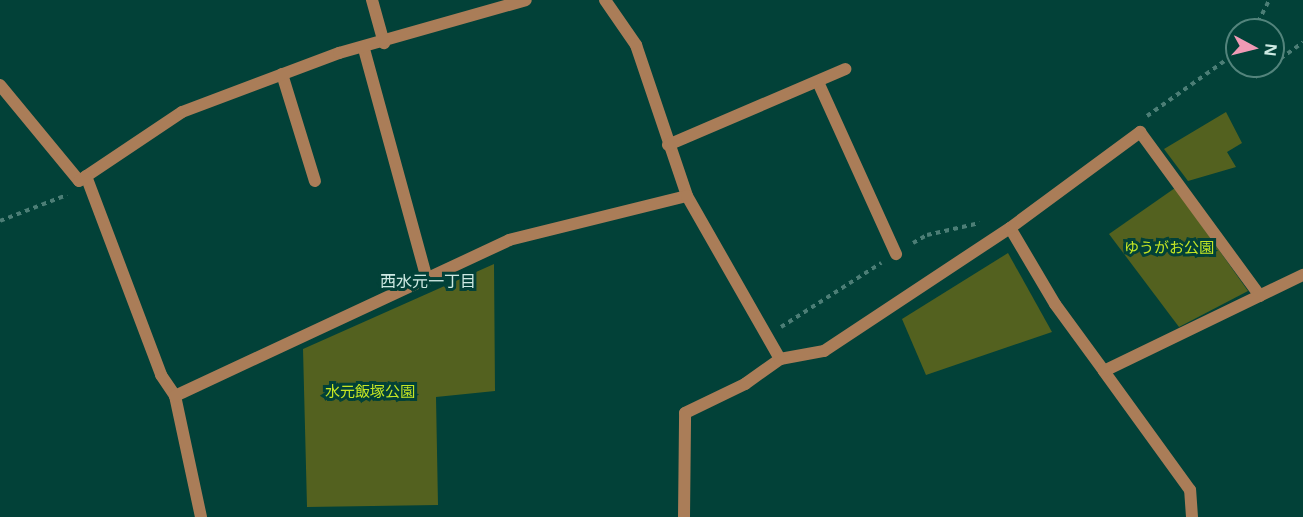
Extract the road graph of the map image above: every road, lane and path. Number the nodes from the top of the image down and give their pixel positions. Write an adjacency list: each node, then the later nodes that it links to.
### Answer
1 (372, 0): 7 (street)
2 (526, 0): 7 (street)
3 (605, 0): 16 (street)
4 (1269, 0): 5 (path)
5 (1260, 18)
6 (1303, 42): 9 (path)
7 (384, 43): 8 (street)
8 (364, 49): 12 (street); 24 (street)
9 (1285, 55)
10 (1225, 60): 15 (path)
11 (845, 69): 13 (street)
12 (282, 74): 17 (street); 18 (street)
13 (818, 82): 16 (street); 22 (street)
14 (0, 85): 17 (street)
15 (1140, 132): 21 (street); 25 (street)
16 (668, 145): 19 (street)
17 (83, 178): 20 (path); 28 (street)
18 (315, 181)
19 (687, 196): 24 (street); 26 (street)
20 (0, 221)
21 (1010, 228): 26 (street); 27 (street)
22 (896, 254)
23 (1303, 275): 25 (street)
24 (428, 280): 28 (street)
25 (1260, 296): 27 (street)
26 (780, 359): 30 (street)
27 (1104, 371): 31 (street)
28 (175, 396): 29 (street)
29 (201, 517)
30 (684, 517)
31 (1192, 517)

